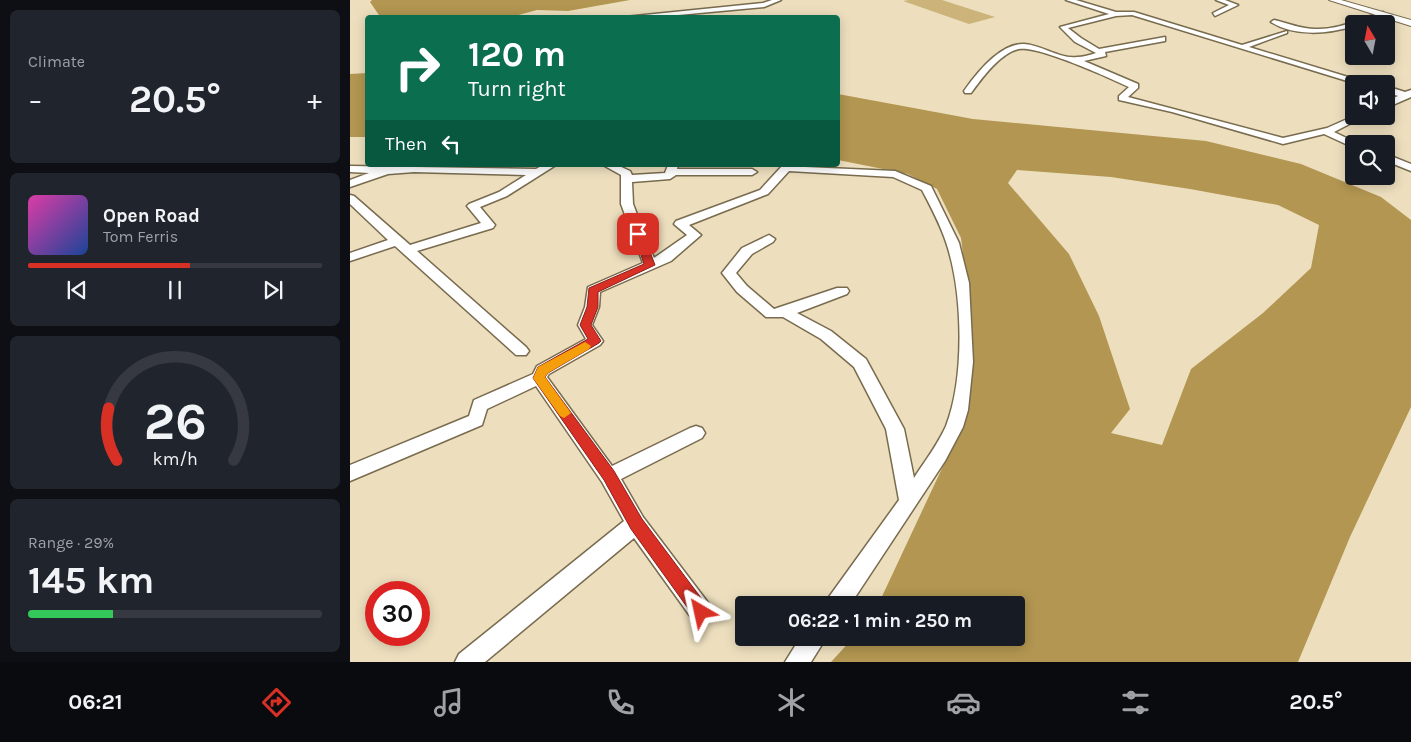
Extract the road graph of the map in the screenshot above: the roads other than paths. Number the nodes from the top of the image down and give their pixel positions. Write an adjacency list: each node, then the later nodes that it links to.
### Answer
1 (778, 0): 7 (street)
2 (1069, 0): 6 (street)
3 (1096, 0): 6 (street)
4 (1219, 0): 10 (street)
5 (1333, 0): 11 (street)
6 (1079, 3): 9 (street)
7 (764, 5): 8 (street); 12 (street)
8 (761, 14)
9 (1116, 14): 19 (street); 20 (street)
10 (1215, 14)
11 (1384, 14): 13 (street); 15 (street)
12 (657, 15)
13 (1381, 15)
14 (1274, 22): 16 (street)
15 (1411, 23)
16 (1345, 26)
17 (1285, 32): 19 (street)
18 (1162, 39): 20 (street)
19 (1242, 47): 22 (street)
20 (1098, 51): 21 (street)
21 (1076, 60): 23 (street); 28 (street)
22 (1345, 77)
23 (968, 91)
24 (1395, 92): 25 (street)
25 (1409, 94): 26 (street)
26 (1395, 101)
27 (1345, 123): 28 (street)
28 (1325, 131): 29 (street)
29 (1345, 140)
30 (1395, 161): 34 (street)
31 (547, 167): 37 (street)
32 (612, 167): 39 (street)
33 (672, 168): 38 (street); 39 (street)
34 (1411, 168)
35 (350, 169): 36 (street)
36 (386, 170): 37 (street); 40 (street)
37 (538, 172): 44 (street)
38 (752, 172)
39 (627, 179): 46 (street)
40 (350, 184)
41 (350, 198): 43 (street)
42 (768, 239): 48 (street)
43 (396, 241): 44 (street); 45 (street)
44 (408, 250): 49 (street)
45 (350, 257)
46 (650, 265): 50 (street); 54 (street)
47 (842, 291): 48 (street)
48 (785, 312): 54 (street)
49 (522, 351)
50 (539, 378): 52 (street); 53 (street)
51 (696, 433): 53 (street)
52 (350, 473)
53 (609, 476): 55 (street)
54 (909, 502): 56 (street)
55 (636, 524): 57 (street); 59 (street)
56 (843, 596)
57 (701, 612)
58 (808, 646): 60 (street)
59 (467, 662)
60 (797, 662)

